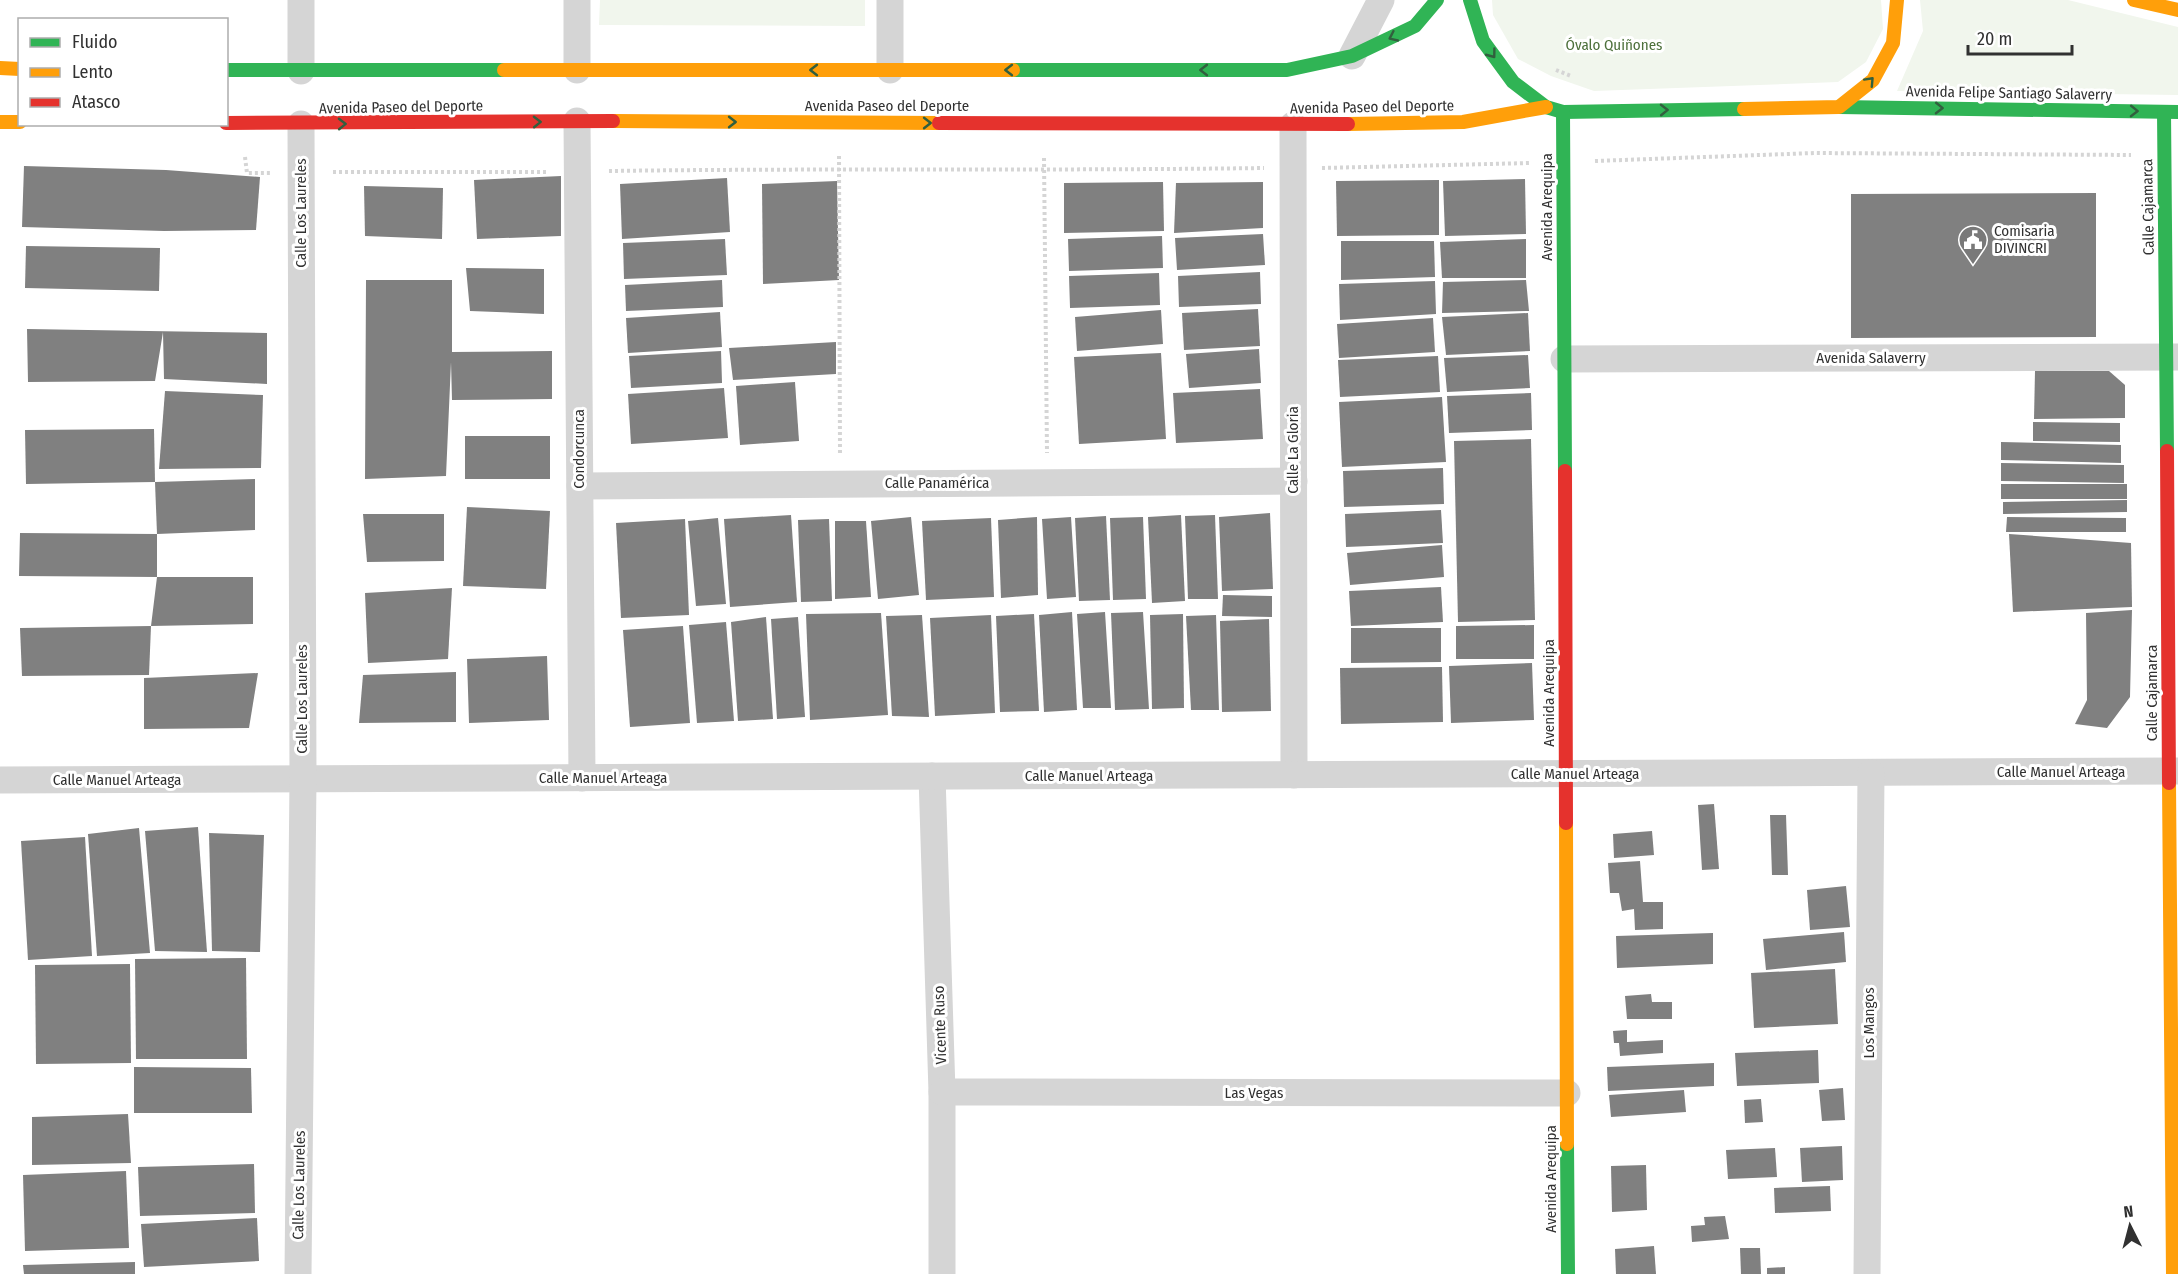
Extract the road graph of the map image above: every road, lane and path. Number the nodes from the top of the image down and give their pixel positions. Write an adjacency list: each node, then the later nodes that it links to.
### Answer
1 (301, 0): 17 (street)
2 (577, 0): 15 (street)
3 (890, 0): 16 (street)
4 (1381, 0): 10 (street)
5 (1437, 0): 10 (main road, one-way to 10)
6 (1470, 0): 19 (main road, one-way to 19)
7 (1897, 0): 20 (main road, one-way to 7)
8 (2134, 0): 9 (main road)
9 (2178, 10)
10 (1352, 56): 16 (main road, one-way to 16)
11 (1548, 66): 18 (path)
12 (0, 68): 13 (main road)
13 (18, 69)
14 (228, 70): 17 (main road)
15 (577, 70): 16 (main road, one-way to 15); 17 (main road)
16 (890, 70)
17 (301, 71)
18 (1577, 78)
19 (1546, 107): 21 (main road); 31 (main road, Avenida Paseo del Deporte)
20 (1839, 107): 21 (main road, one-way to 20); 22 (main road, Avenida Felipe Santiago Salaverry, one-way to 22)
21 (1563, 112): 33 (main road, Avenida Arequipa)
22 (2171, 112): 32 (main road, Calle Cajamarca)
23 (578, 121): 28 (main road, Avenida Paseo del Deporte, one-way to 28); 29 (main road, Avenida Paseo del Deporte, one-way to 23); 37 (street, Condorcunca)
24 (0, 122): 25 (main road)
25 (18, 122)
26 (228, 123): 27 (main road, Avenida Paseo del Deporte)
27 (242, 123): 29 (main road, Avenida Paseo del Deporte); 38 (path)
28 (839, 123): 30 (main road, Avenida Paseo del Deporte, one-way to 30); 34 (path)
29 (301, 124): 38 (street, Calle Los Laureles)
30 (1044, 124): 31 (main road, Avenida Paseo del Deporte); 36 (path)
31 (1293, 125): 35 (street, Calle La Gloria)
32 (2164, 155): 33 (path); 39 (main road, Calle Cajamarca)
33 (1564, 162): 35 (path); 40 (main road, Avenida Arequipa)
34 (839, 168): 36 (path); 37 (path); 43 (path)
35 (1293, 168): 36 (path); 41 (street, Calle La Gloria)
36 (1044, 171): 42 (path)
37 (578, 172): 38 (path); 44 (street, Condorcunca)
38 (301, 173): 51 (street, Calle Los Laureles)
39 (2172, 357): 40 (street, Avenida Salaverry); 45 (main road, Calle Cajamarca)
40 (1564, 359): 47 (main road, Avenida Arequipa)
41 (1293, 481): 42 (street, Calle Panamérica); 48 (street, Calle La Gloria)
42 (1048, 482): 43 (street, Calle Panamérica)
43 (841, 484): 44 (street, Calle Panamérica)
44 (580, 486): 50 (street, Condorcunca)
45 (2173, 771): 46 (street, Calle Manuel Arteaga); 53 (main road, Calle Cajamarca)
46 (1871, 773): 47 (street, Calle Manuel Arteaga); 59 (street, Los Mangos)
47 (1566, 774): 48 (street, Calle Manuel Arteaga); 55 (main road, Avenida Arequipa)
48 (1294, 775): 49 (street, Calle Manuel Arteaga)
49 (933, 776): 50 (street, Calle Manuel Arteaga); 54 (street, Vicente Ruso)
50 (582, 778): 51 (street, Calle Manuel Arteaga)
51 (303, 779): 52 (street, Calle Manuel Arteaga); 56 (street, Calle Los Laureles)
52 (0, 780)
53 (2175, 1085): 60 (main road, Calle Cajamarca)
54 (942, 1092): 55 (street, Las Vegas); 57 (street, Vicente Ruso)
55 (1567, 1093): 58 (main road, Avenida Arequipa)
56 (298, 1274)
57 (942, 1274)
58 (1568, 1274)
59 (1867, 1274)
60 (2173, 1274)

